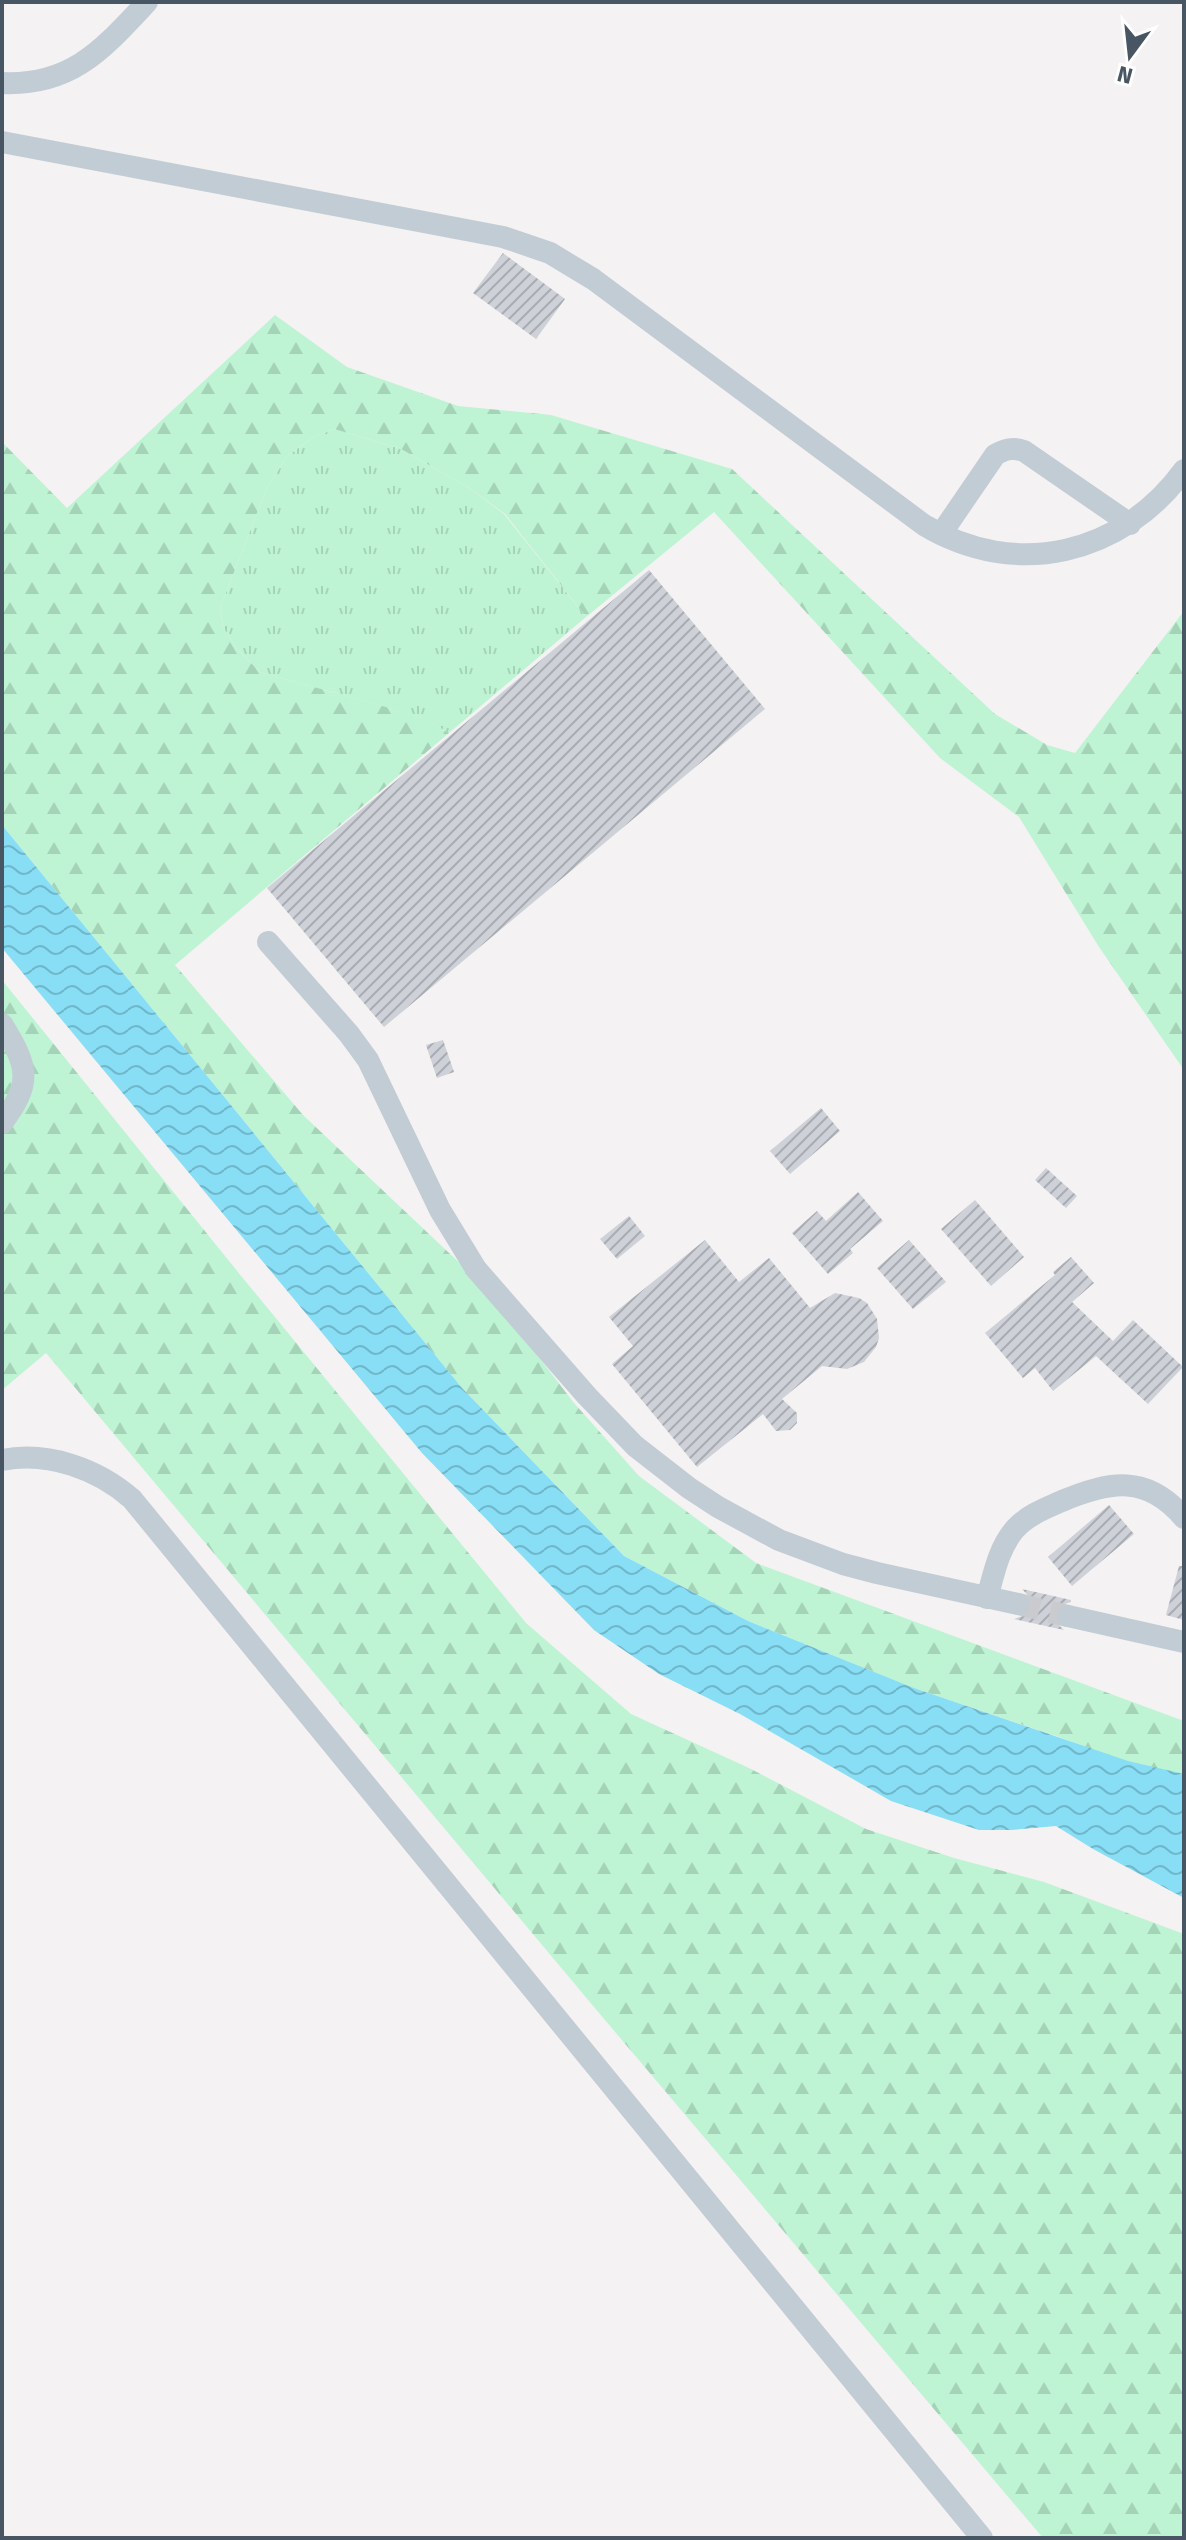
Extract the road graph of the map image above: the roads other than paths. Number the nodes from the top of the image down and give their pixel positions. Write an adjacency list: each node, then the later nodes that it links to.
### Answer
1 (147, 2): 2 (lane)
2 (2, 83)
3 (2, 142): 6 (lane)
4 (1184, 470): 5 (lane)
5 (1130, 524): 6 (lane); 6 (lane)
6 (941, 534)
7 (268, 942): 12 (lane)
8 (2, 1024): 9 (lane)
9 (2, 1123)
10 (2, 1460): 16 (lane)
11 (1184, 1518): 12 (lane)
12 (987, 1598): 13 (lane)
13 (1018, 1604)
14 (1068, 1616): 15 (lane)
15 (1184, 1642)
16 (982, 2538)

